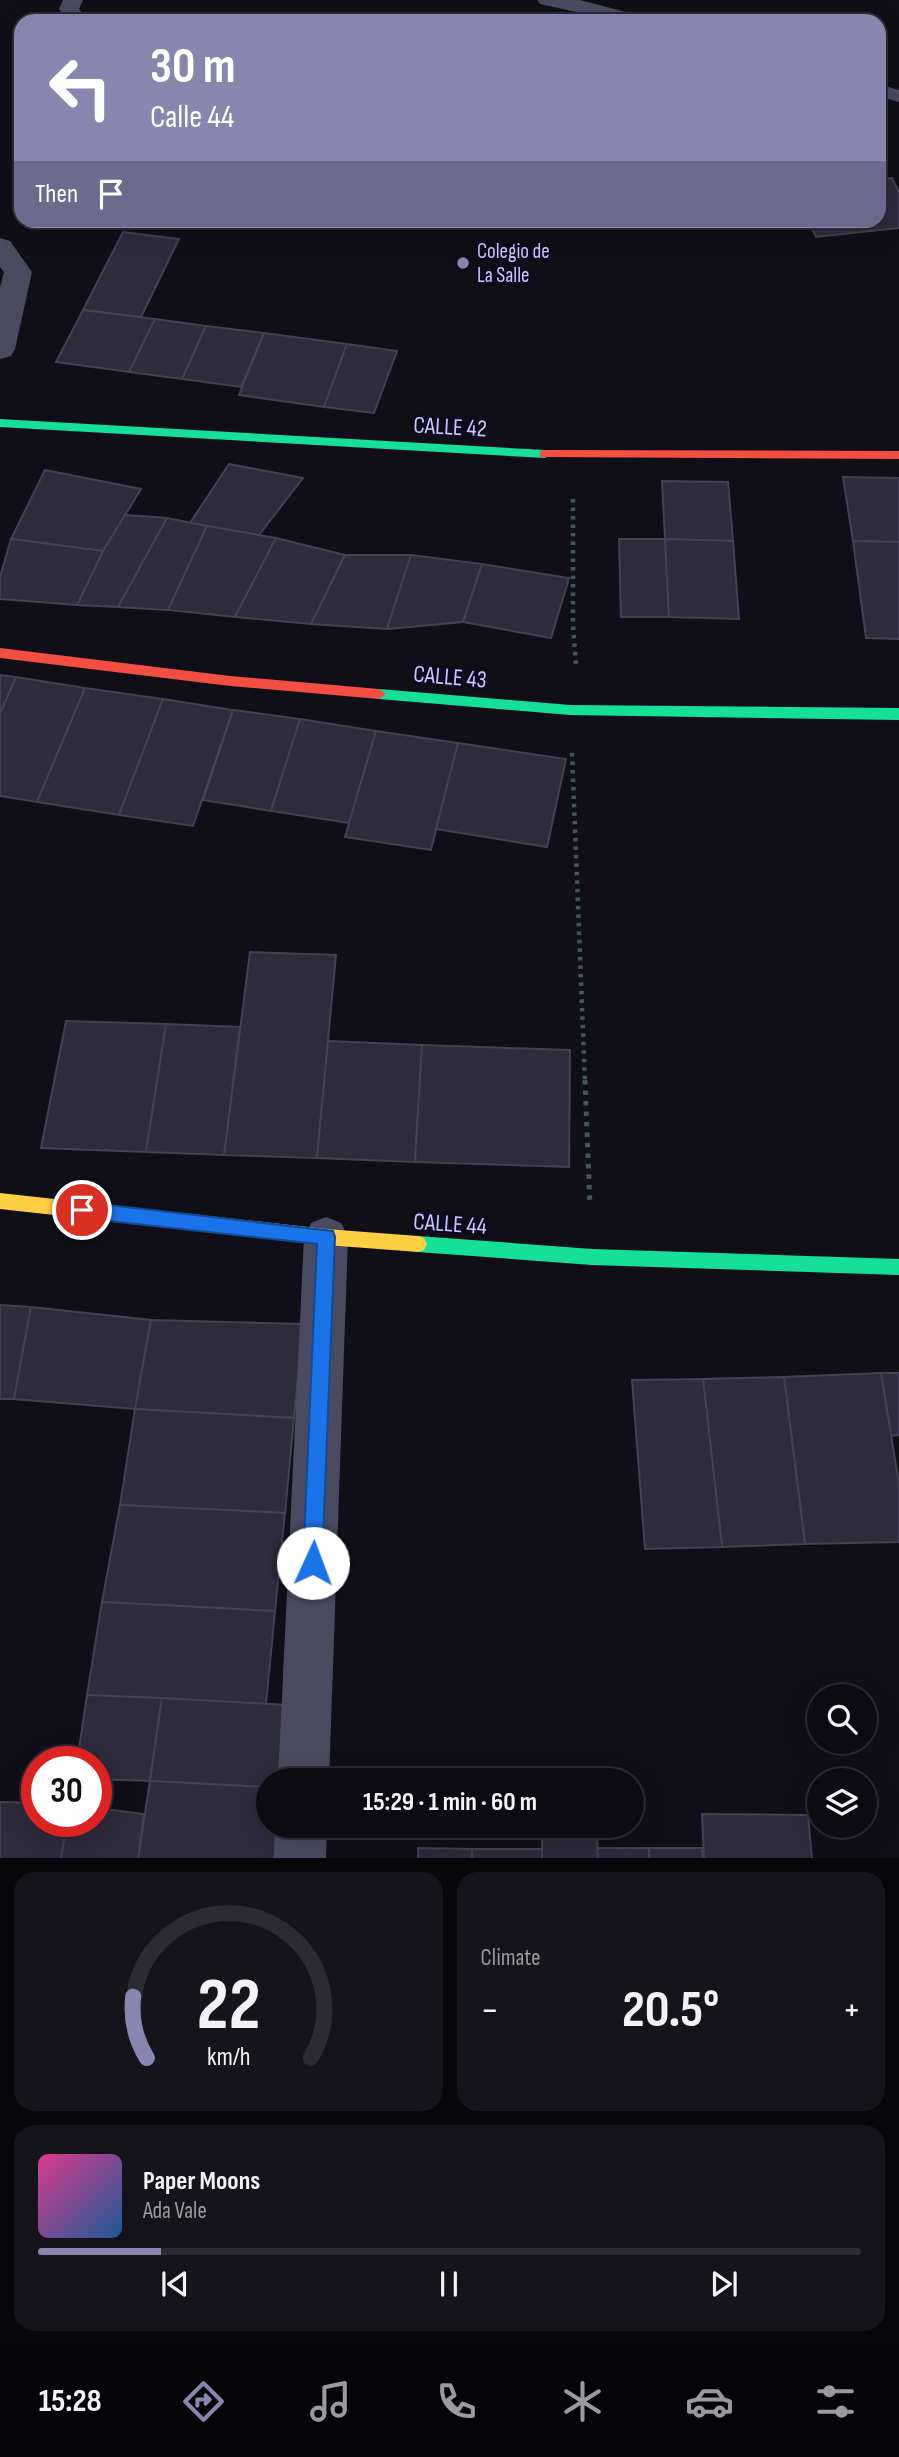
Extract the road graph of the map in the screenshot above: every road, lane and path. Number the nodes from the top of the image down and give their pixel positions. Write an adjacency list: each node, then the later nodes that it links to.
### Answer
1 (547, 0): 2 (lane)
2 (613, 14)
3 (0, 247): 4 (street)
4 (0, 349)
5 (0, 423): 7 (street, CALLE 42)
6 (899, 455): 7 (street, CALLE 42)
7 (573, 456): 9 (path)
8 (0, 653): 9 (street, CALLE 43)
9 (575, 710): 10 (street, CALLE 43); 13 (path)
10 (899, 714)
11 (0, 1201): 12 (street, CALLE 44)
12 (327, 1237): 13 (street, CALLE 44); 15 (street)
13 (592, 1257): 14 (street, CALLE 44)
14 (899, 1267)
15 (304, 1768)
16 (301, 1838): 17 (street)
17 (300, 1858)

